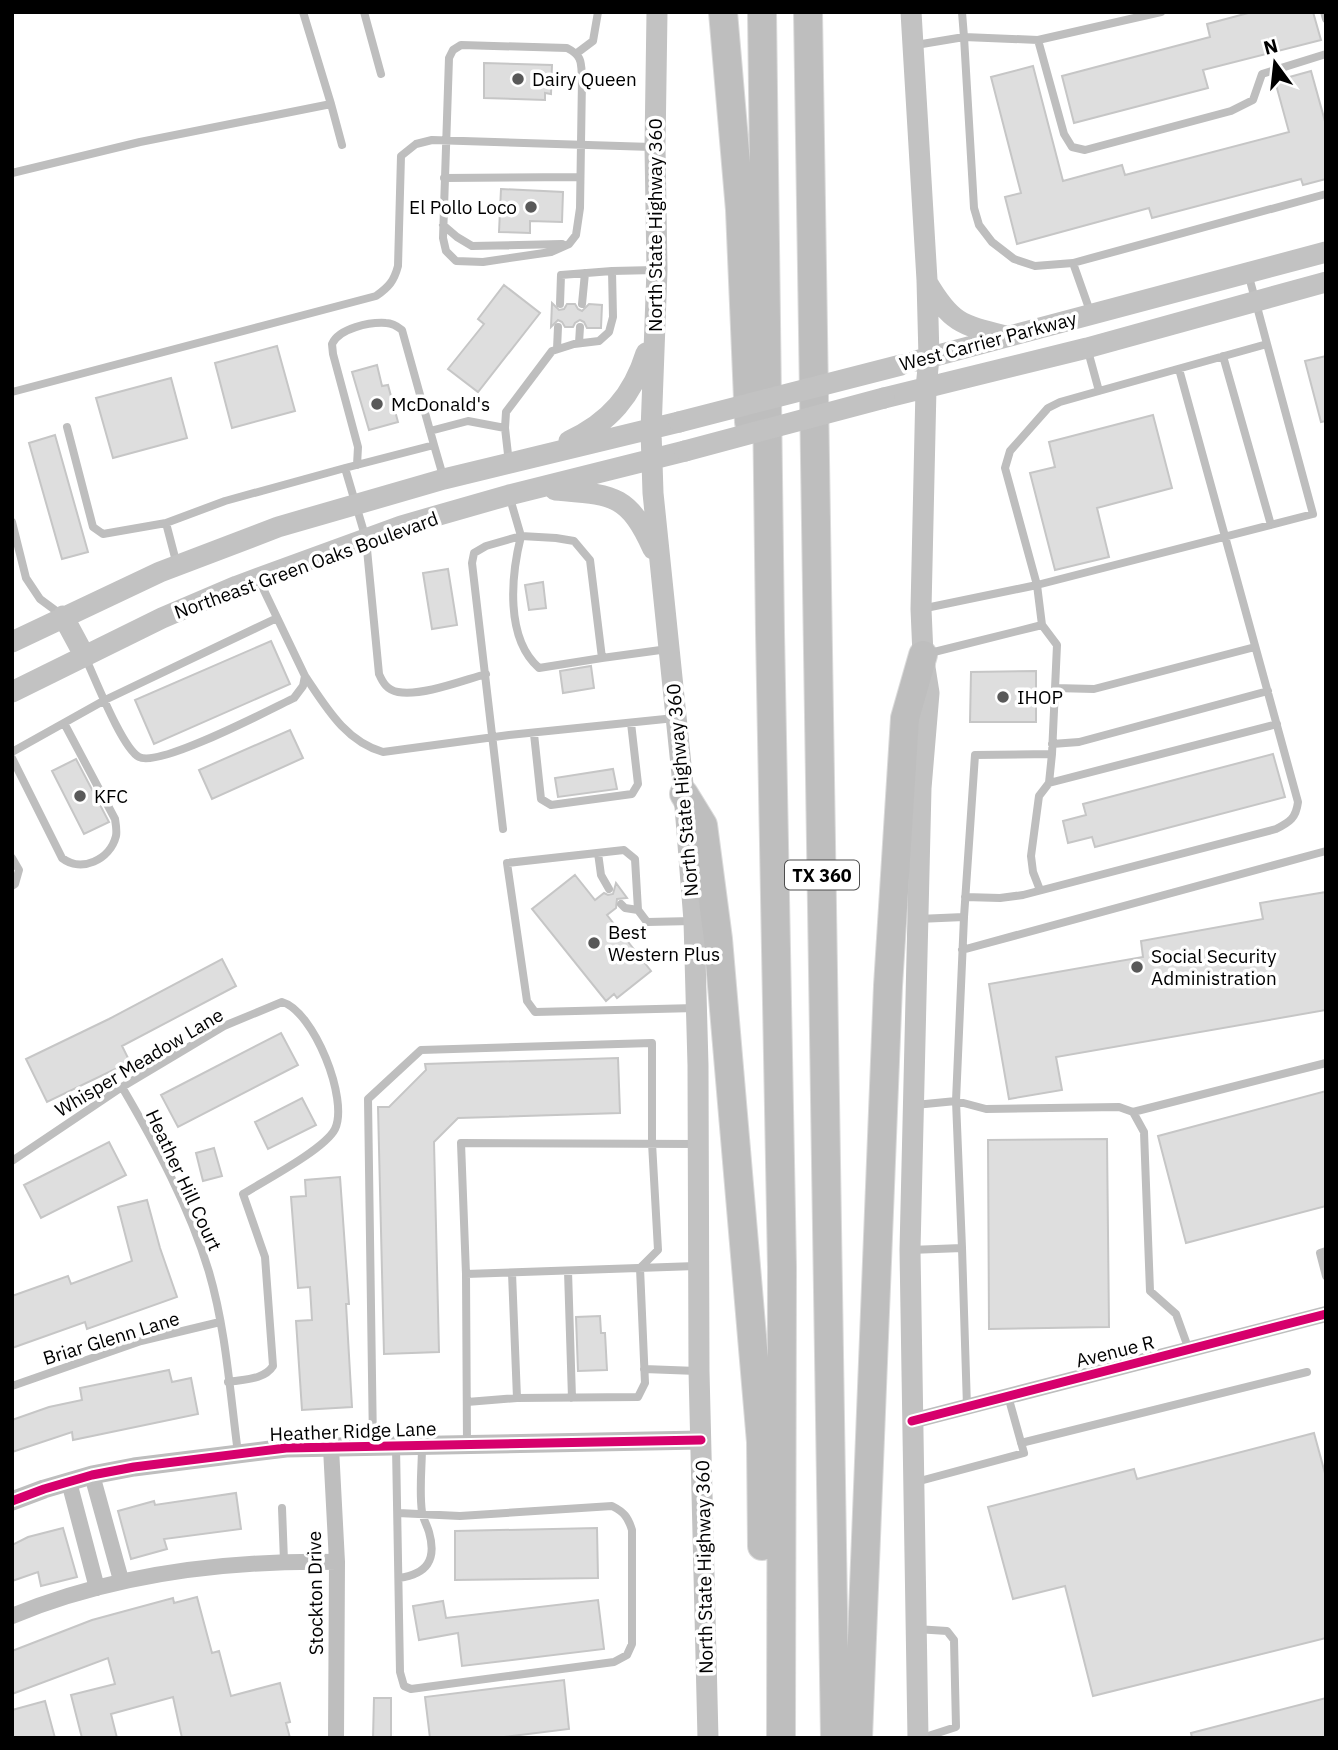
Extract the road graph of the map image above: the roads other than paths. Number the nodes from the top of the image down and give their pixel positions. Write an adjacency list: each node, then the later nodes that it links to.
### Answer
1 (303, 12): 19 (lane)
2 (363, 12): 18 (lane)
3 (598, 12): 16 (lane)
4 (657, 12): 23 (main road, North State Highway 360)
5 (723, 12): 84 (highway)
6 (762, 12): 84 (highway, TX 360)
7 (808, 12): 181 (highway, TX 360)
8 (911, 12): 15 (main road)
9 (962, 12): 13 (lane)
10 (1161, 12): 14 (lane)
11 (1324, 12): 12 (lane)
12 (1326, 19)
13 (964, 37): 14 (lane); 15 (lane); 31 (lane)
14 (1038, 40): 17 (lane)
15 (913, 46): 36 (main road)
16 (577, 53): 20 (lane); 21 (lane)
17 (1326, 54)
18 (381, 74)
19 (331, 104): 22 (lane); 24 (lane)
20 (446, 140): 21 (lane); 26 (lane); 55 (lane)
21 (580, 144): 23 (lane); 25 (lane)
22 (342, 145)
23 (654, 147): 32 (main road, North State Highway 360)
24 (12, 173)
25 (580, 177): 26 (lane); 29 (lane)
26 (444, 178): 28 (lane)
27 (1326, 194): 31 (lane)
28 (443, 225): 29 (lane); 29 (lane)
29 (569, 244)
30 (1326, 252): 35 (main road, West Carrier Parkway)
31 (1073, 262): 41 (lane)
32 (657, 270): 33 (lane); 42 (main road, North State Highway 360)
33 (612, 271): 34 (lane); 46 (lane)
34 (584, 273): 39 (lane); 40 (lane)
35 (1248, 273): 38 (lane); 41 (main road, West Carrier Parkway)
36 (927, 280): 45 (main road); 51 (main road)
37 (1326, 282): 38 (main road, West Carrier Parkway)
38 (1255, 302): 47 (lane); 48 (main road, West Carrier Parkway)
39 (560, 304)
40 (582, 304)
41 (1091, 314): 45 (main road, West Carrier Parkway)
42 (657, 318): 59 (main road, North State Highway 360); 61 (main road)
43 (558, 327): 49 (lane)
44 (580, 327): 46 (lane)
45 (1007, 337): 51 (main road, West Carrier Parkway)
46 (579, 343): 49 (lane)
47 (1267, 344): 50 (lane); 72 (lane)
48 (1087, 348): 53 (main road, West Carrier Parkway); 54 (lane)
49 (557, 349): 57 (lane)
50 (1223, 356): 52 (lane); 72 (lane)
51 (929, 358): 53 (main road); 59 (main road, West Carrier Parkway, bridge)
52 (1179, 369): 54 (lane); 74 (lane)
53 (926, 388): 62 (main road, West Carrier Parkway, bridge); 80 (main road)
54 (1099, 391): 79 (lane)
55 (12, 392)
56 (67, 427): 71 (lane)
57 (505, 428): 58 (lane); 63 (lane)
58 (430, 431): 60 (lane); 64 (lane)
59 (651, 431): 61 (main road, Northeast Green Oaks Boulevard); 62 (main road, North State Highway 360)
60 (434, 445): 64 (lane); 66 (lane)
61 (532, 457): 63 (main road, Northeast Green Oaks Boulevard)
62 (652, 458): 67 (main road, Northeast Green Oaks Boulevard); 76 (main road, North State Highway 360)
63 (509, 463): 66 (main road, Northeast Green Oaks Boulevard)
64 (357, 465): 65 (lane)
65 (345, 468): 69 (lane); 71 (lane)
66 (444, 479): 69 (main road, Northeast Green Oaks Boulevard)
67 (539, 488): 68 (main road, Northeast Green Oaks Boulevard); 76 (main road)
68 (509, 495): 73 (lane); 75 (main road, Northeast Green Oaks Boulevard)
69 (354, 504): 75 (lane); 77 (main road, Northeast Green Oaks Boulevard)
70 (12, 522): 81 (lane)
71 (166, 523): 77 (lane)
72 (1271, 524): 74 (lane)
73 (521, 536): 90 (lane); 90 (lane); 91 (lane)
74 (1225, 536): 79 (lane); 86 (lane)
75 (366, 539): 78 (main road, Northeast Green Oaks Boulevard); 91 (lane)
76 (660, 564): 87 (main road, North State Highway 360)
77 (177, 565): 81 (main road, Northeast Green Oaks Boulevard)
78 (258, 578): 82 (lane); 88 (main road, Northeast Green Oaks Boulevard)
79 (1037, 585): 80 (lane); 83 (lane)
80 (921, 609): 89 (main road)
81 (63, 616): 85 (main road, Northeast Green Oaks Boulevard); 88 (main road)
82 (277, 618): 92 (lane); 96 (lane)
83 (1042, 625): 89 (lane); 93 (lane)
84 (770, 632): 180 (highway, TX 360)
85 (12, 642)
86 (1255, 647): 93 (lane); 94 (lane)
87 (668, 649): 90 (lane); 97 (main road, North State Highway 360)
88 (84, 655): 95 (main road, Northeast Green Oaks Boulevard); 96 (lane)
89 (923, 655): 120 (main road); 182 (highway)
90 (602, 658)
91 (486, 674): 102 (lane)
92 (305, 676): 96 (lane); 102 (lane)
93 (1055, 688): 103 (lane)
94 (1268, 691): 100 (lane); 103 (lane)
95 (12, 692)
96 (105, 699): 98 (lane)
97 (677, 718): 99 (lane); 108 (main road, North State Highway 360)
98 (64, 723): 104 (lane); 106 (lane)
99 (631, 723): 101 (lane); 101 (lane)
100 (1277, 724): 107 (lane); 115 (lane)
101 (534, 734): 102 (lane)
102 (493, 737): 109 (lane)
103 (1052, 744): 105 (lane)
104 (12, 752)
105 (1052, 754): 107 (lane); 116 (lane)
106 (12, 758)
107 (1049, 783): 115 (lane)
108 (684, 794): 121 (main road, North State Highway 360); 179 (highway)
109 (503, 829)
110 (1326, 851): 122 (lane)
111 (598, 853): 114 (lane); 118 (lane); 123 (lane)
112 (12, 858): 113 (lane)
113 (12, 886)
114 (609, 889)
115 (1040, 890): 116 (lane)
116 (965, 897): 119 (lane)
117 (621, 904): 118 (lane)
118 (638, 910): 121 (lane)
119 (964, 917): 120 (lane); 122 (lane)
120 (918, 919): 127 (main road)
121 (694, 921): 123 (main road, North State Highway 360)
122 (962, 950): 126 (lane)
123 (696, 1008): 130 (main road, North State Highway 360)
124 (1326, 1063): 128 (lane)
125 (122, 1087): 131 (lane, Whisper Meadow Lane); 142 (lane, Heather Hill Court); 147 (lane, Whisper Meadow Lane)
126 (956, 1101): 127 (lane); 128 (lane); 132 (lane)
127 (912, 1105): 133 (main road)
128 (1133, 1112): 143 (lane)
129 (652, 1143): 130 (lane); 136 (lane); 139 (lane); 160 (lane)
130 (698, 1144): 135 (main road, North State Highway 360)
131 (12, 1161)
132 (962, 1248): 133 (lane); 153 (lane)
133 (910, 1250): 154 (main road)
134 (1326, 1251): 140 (lane)
135 (699, 1266): 136 (lane); 145 (main road, North State Highway 360)
136 (640, 1268): 137 (lane); 144 (lane)
137 (568, 1271): 138 (lane); 151 (lane)
138 (512, 1273): 139 (lane); 150 (lane)
139 (466, 1274): 152 (lane)
140 (1326, 1276)
141 (1326, 1314): 143 (street, Avenue R)
142 (220, 1322): 147 (lane, Heather Hill Court); 148 (lane, Briar Glenn Lane)
143 (1189, 1350): 149 (street, Avenue R)
144 (644, 1369): 145 (lane); 151 (lane)
145 (699, 1371): 155 (main road, North State Highway 360)
146 (1307, 1372): 156 (lane)
147 (228, 1381): 162 (lane, Heather Hill Court)
148 (12, 1387)
149 (1008, 1396): 153 (street, Avenue R); 156 (lane)
150 (517, 1398): 151 (lane); 152 (lane)
151 (572, 1398)
152 (467, 1402): 157 (lane)
153 (967, 1407): 154 (street, Avenue R)
154 (912, 1421): 165 (main road)
155 (701, 1440): 157 (street, Heather Ridge Lane); 178 (main road, North State Highway 360)
156 (1021, 1443): 165 (lane)
157 (467, 1445): 159 (street, Heather Ridge Lane)
158 (396, 1446): 159 (street, Heather Ridge Lane); 160 (street, Heather Ridge Lane); 168 (lane)
159 (422, 1446): 169 (lane)
160 (373, 1447): 161 (street, Heather Ridge Lane)
161 (331, 1448): 162 (street, Heather Ridge Lane); 171 (street, Stockton Drive)
162 (238, 1453): 163 (street, Heather Ridge Lane)
163 (92, 1475): 164 (street, Heather Ridge Lane); 173 (street)
164 (69, 1482): 166 (street, Heather Ridge Lane); 174 (street)
165 (913, 1483): 176 (main road)
166 (12, 1501)
167 (282, 1508): 170 (lane)
168 (398, 1513): 169 (lane); 172 (lane)
169 (422, 1513): 172 (lane); 172 (lane)
170 (284, 1561): 171 (street); 173 (street)
171 (337, 1562): 177 (street, Stockton Drive)
172 (399, 1578)
173 (121, 1580): 174 (street)
174 (97, 1588): 175 (street)
175 (12, 1616)
176 (916, 1629): 183 (main road); 183 (lane)
177 (336, 1738)
178 (708, 1738)
179 (763, 1738)
180 (781, 1738)
181 (835, 1738)
182 (858, 1738)
183 (920, 1738)

